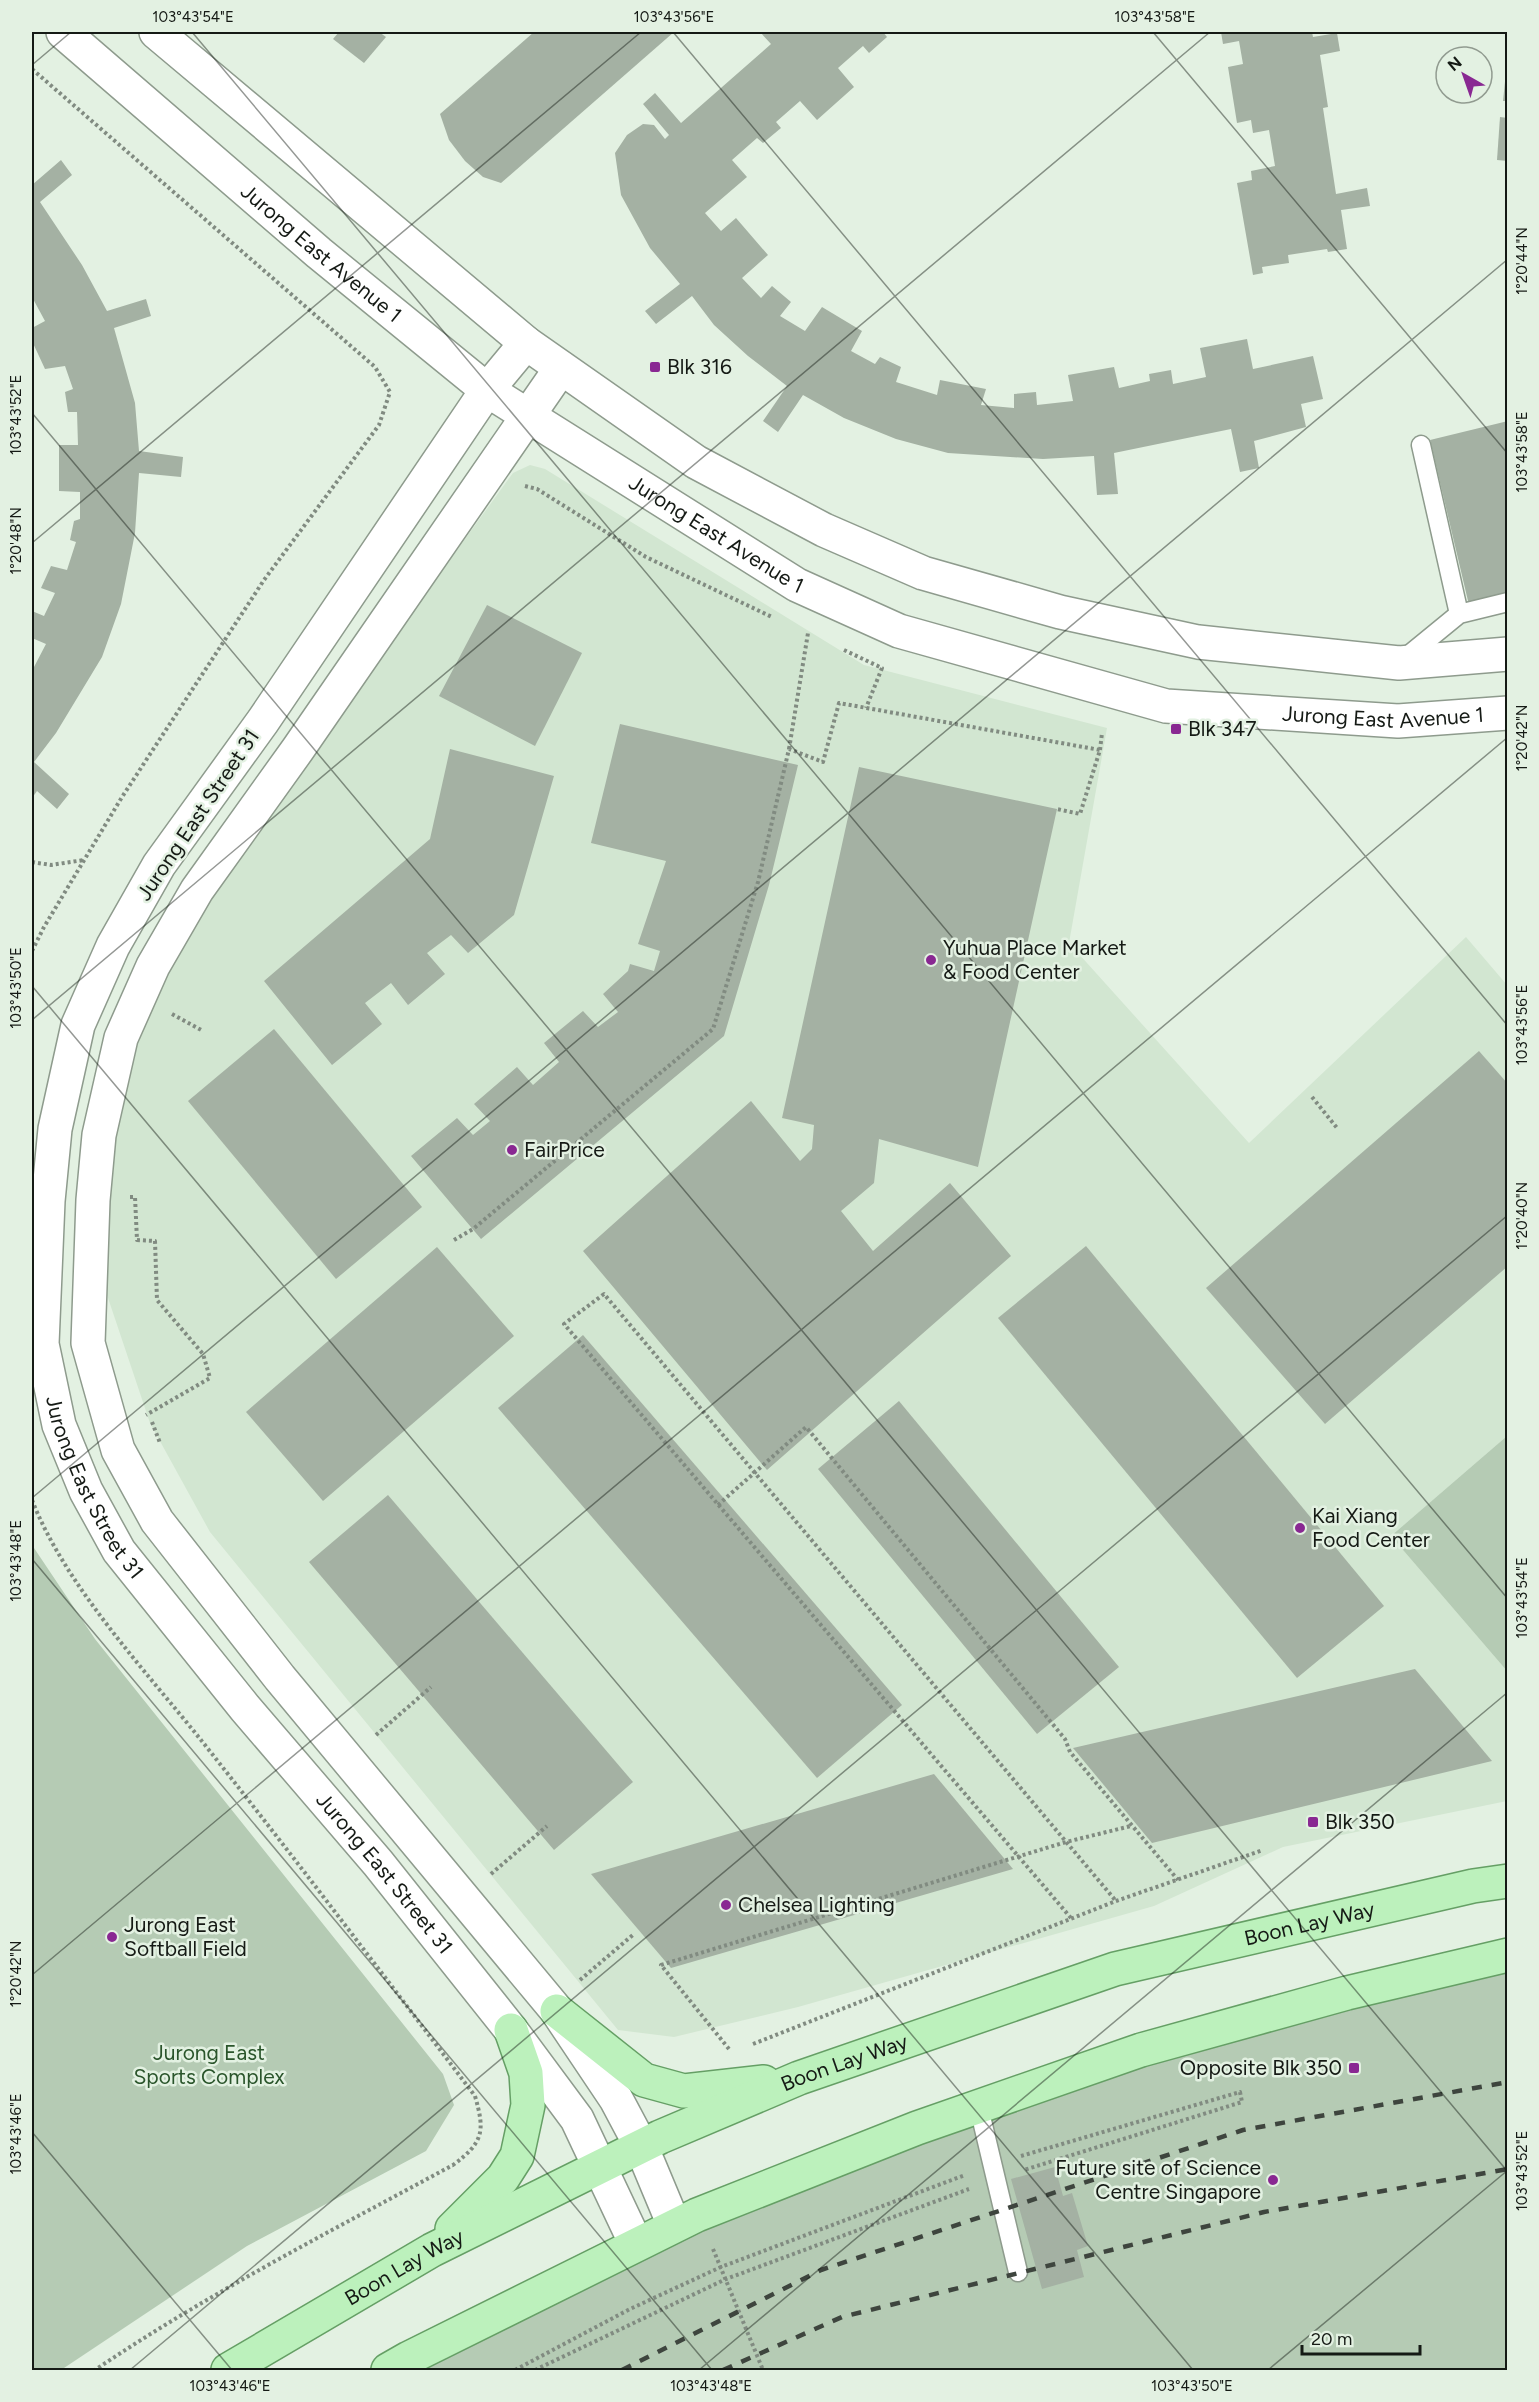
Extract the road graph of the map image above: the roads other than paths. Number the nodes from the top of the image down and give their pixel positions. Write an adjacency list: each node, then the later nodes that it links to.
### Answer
1 (63, 32): 5 (street, Jurong East Avenue 1)
2 (156, 32): 3 (street)
3 (526, 343): 4 (street); 5 (street, Jurong East Street 31)
4 (561, 368): 6 (street, Jurong East Street 31); 11 (street)
5 (487, 390): 6 (street, Jurong East Avenue 1); 16 (street, Jurong East Street 31)
6 (528, 417): 12 (street, Jurong East Avenue 1); 15 (street, Jurong East Street 31)
7 (1420, 445): 9 (lane)
8 (1508, 602): 9 (lane)
9 (1459, 614): 11 (lane)
10 (1508, 654): 11 (street)
11 (1399, 663)
12 (1508, 713)
13 (1508, 1881): 17 (main road, Boon Lay Way)
14 (1508, 1955): 18 (main road)
15 (557, 2012): 17 (main road); 19 (street, Jurong East Street 31)
16 (511, 2031): 20 (street, Jurong East Street 31); 23 (main road)
17 (799, 2078): 19 (main road, Boon Lay Way)
18 (979, 2108): 21 (main road); 24 (lane)
19 (641, 2146): 20 (main road, Boon Lay Way); 21 (street, Jurong East Street 31)
20 (599, 2165): 22 (street, Jurong East Street 31); 23 (main road, Boon Lay Way)
21 (674, 2225): 22 (main road)
22 (636, 2244): 26 (main road)
23 (432, 2250): 25 (main road, Boon Lay Way)
24 (1018, 2272)
25 (228, 2370)
26 (388, 2370)

